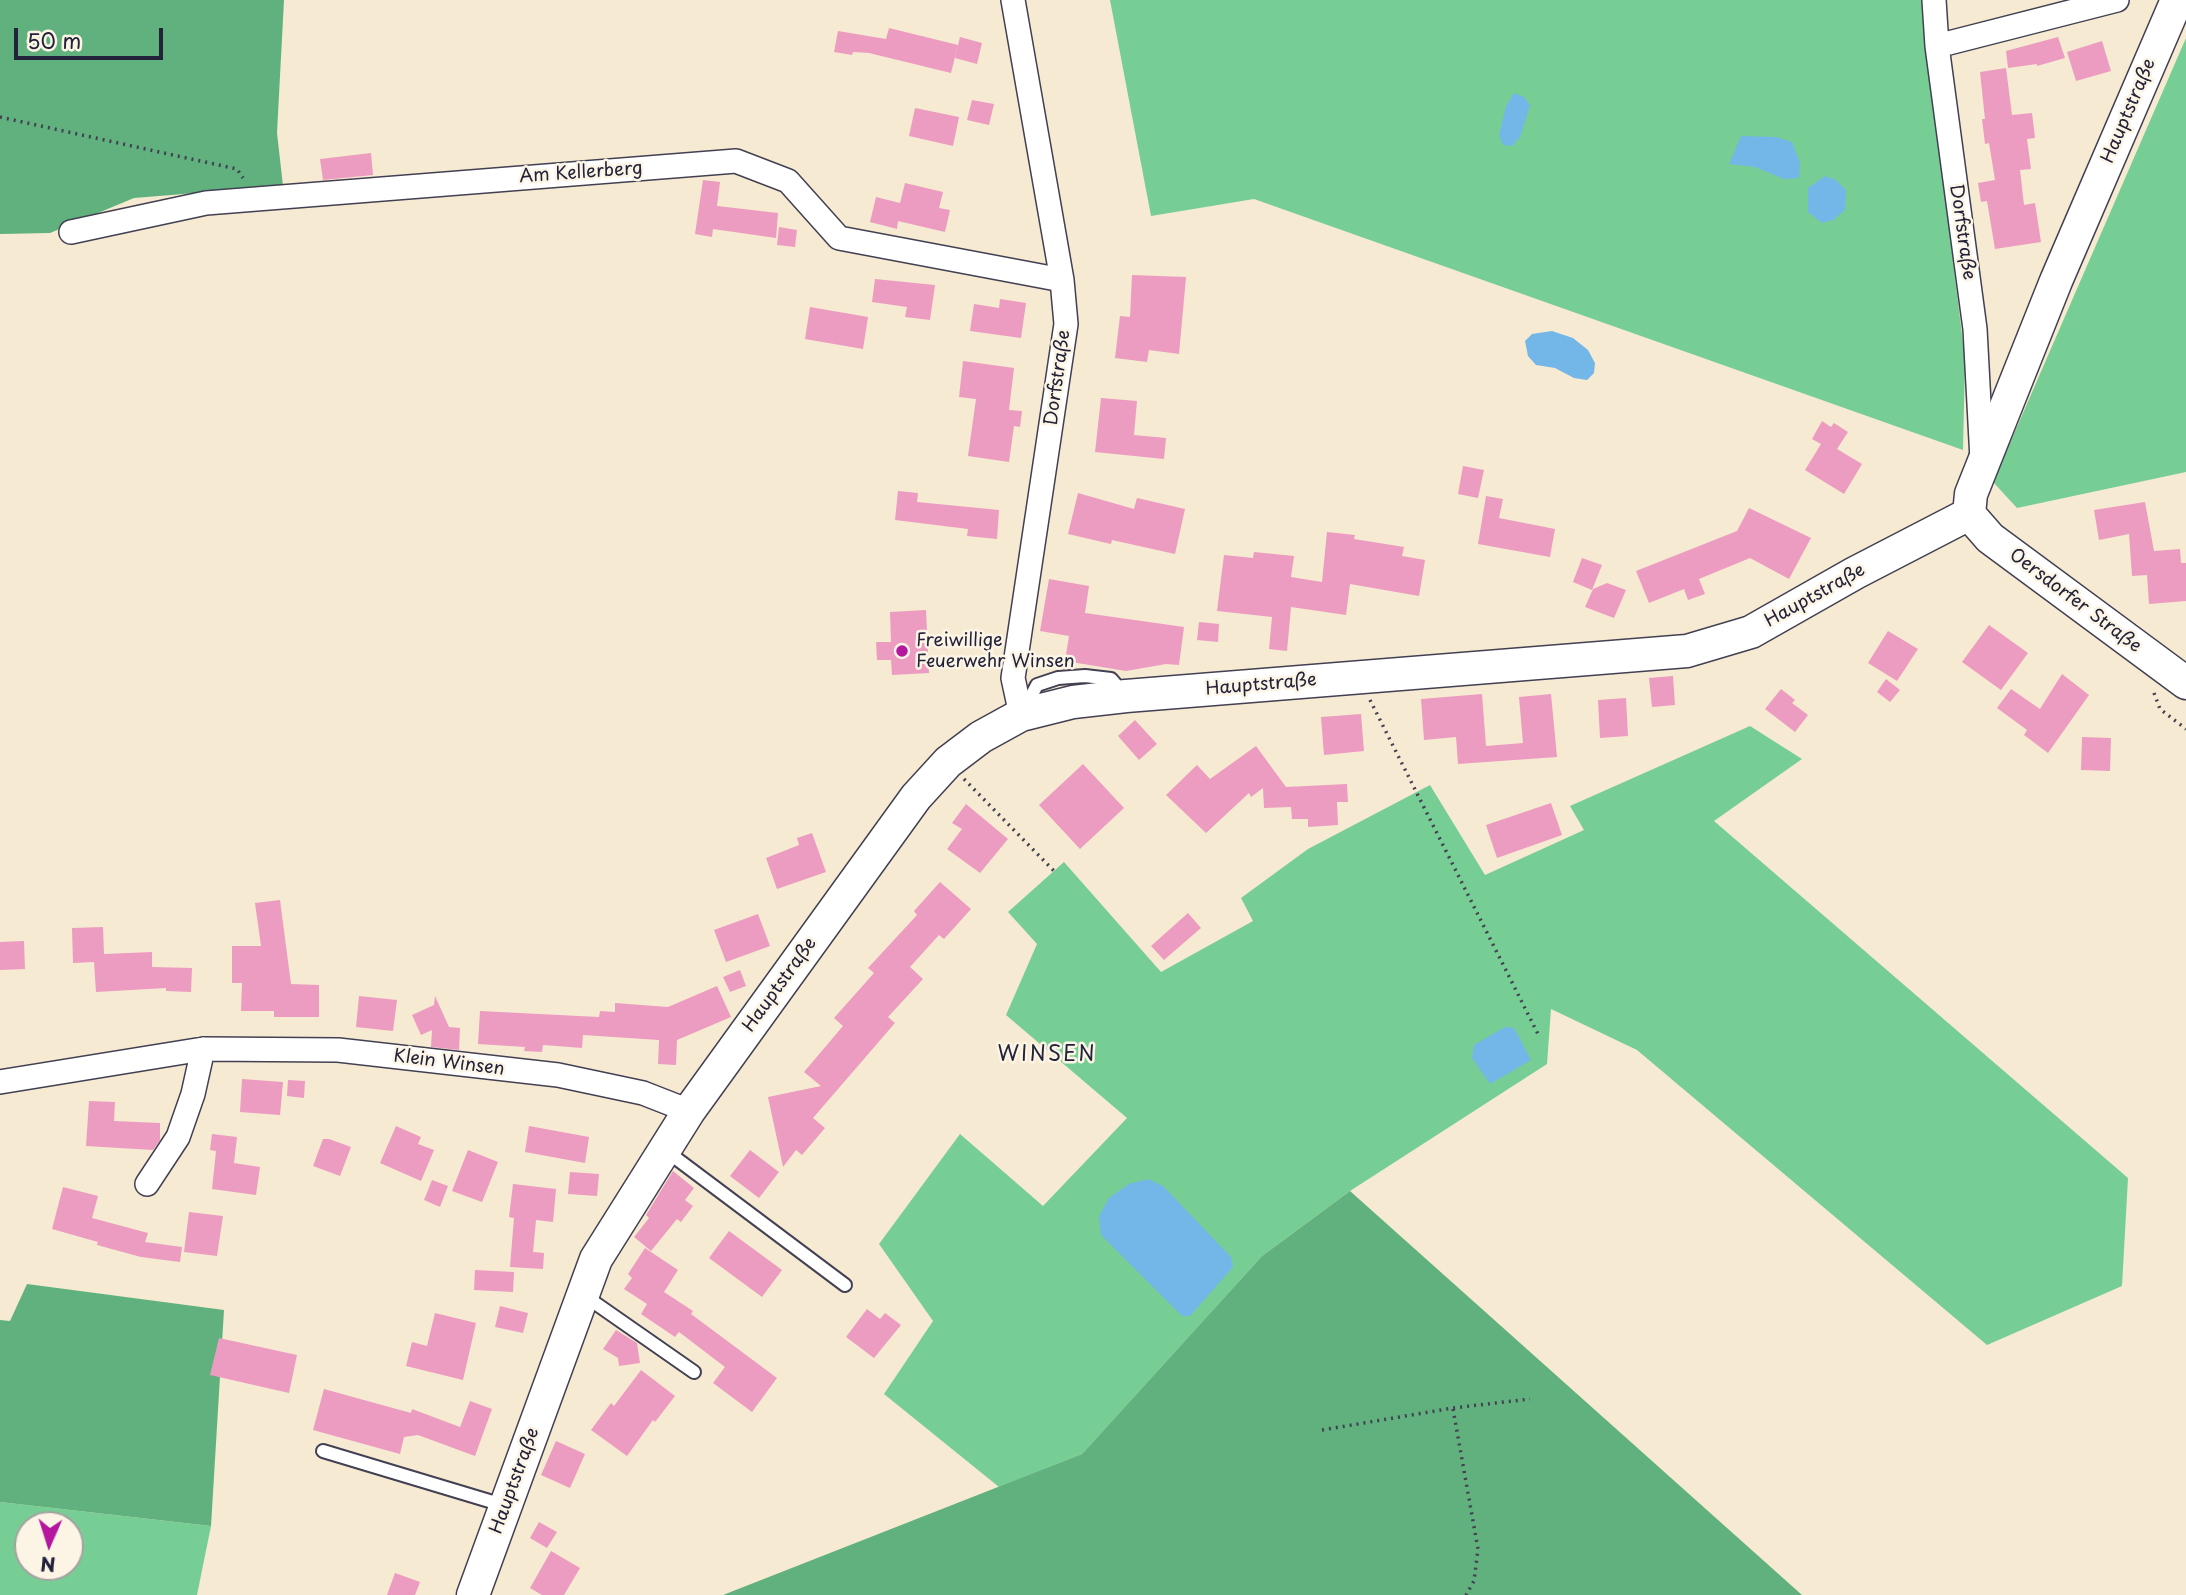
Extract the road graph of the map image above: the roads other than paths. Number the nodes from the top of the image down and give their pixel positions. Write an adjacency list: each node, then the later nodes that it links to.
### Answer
1 (1013, 0): 7 (street, Dorfstraße)
2 (1934, 0): 5 (street, Dorfstraße)
3 (2117, 0): 5 (street)
4 (2177, 0): 8 (street, Hauptstraße)
5 (1937, 46): 8 (street, Dorfstraße)
6 (72, 232): 7 (street, Am Kellerberg)
7 (1062, 280): 11 (street, Dorfstraße)
8 (1982, 466): 9 (street, Hauptstraße)
9 (1969, 514): 10 (street, Oersdorfer Straße); 11 (street, Hauptstraße)
10 (2186, 683)
11 (1021, 715): 14 (street, Hauptstraße)
12 (203, 1049): 13 (street, Klein Winsen); 14 (street, Klein Winsen); 16 (street)
13 (0, 1082)
14 (689, 1111): 15 (street, Hauptstraße)
15 (664, 1150): 17 (lane); 18 (street, Hauptstraße)
16 (147, 1184)
17 (845, 1284)
18 (583, 1295): 19 (lane); 21 (street, Hauptstraße)
19 (694, 1371)
20 (323, 1451): 21 (lane)
21 (506, 1507): 22 (street, Hauptstraße)
22 (473, 1595)

